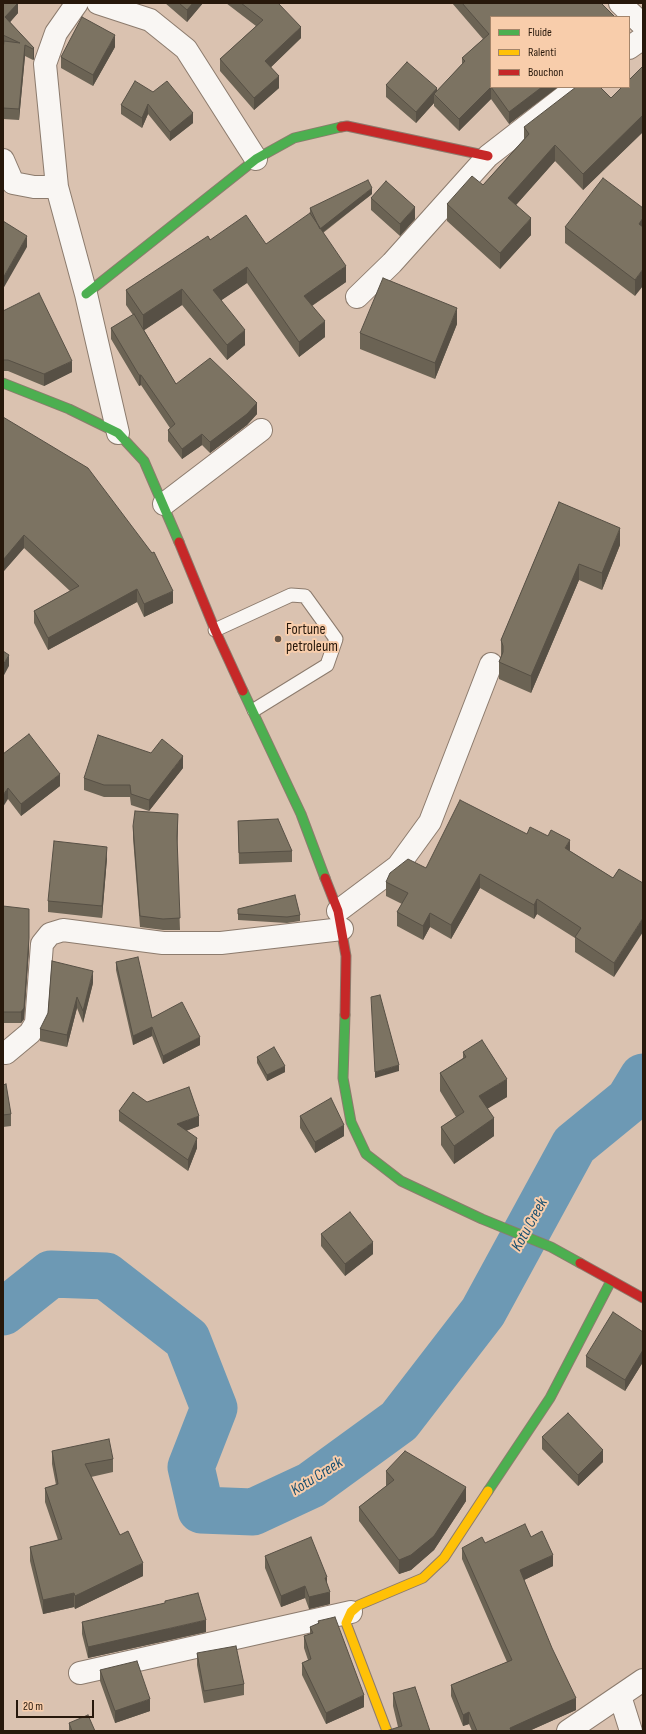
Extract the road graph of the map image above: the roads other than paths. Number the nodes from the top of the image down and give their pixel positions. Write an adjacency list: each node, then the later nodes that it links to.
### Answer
1 (76, 3): 12 (street)
2 (98, 3): 10 (street)
3 (620, 3): 4 (street)
4 (643, 25)
5 (643, 38): 6 (street)
6 (630, 47)
7 (576, 88): 8 (street)
8 (488, 156): 10 (street); 14 (street)
9 (3, 160): 11 (street)
10 (256, 160): 13 (street)
11 (8, 179): 12 (street)
12 (58, 187): 13 (street)
13 (86, 294): 17 (street)
14 (358, 297)
15 (3, 383): 17 (street)
16 (261, 430): 18 (street)
17 (118, 433): 18 (street)
18 (164, 504): 19 (street)
19 (215, 630): 21 (street); 21 (lane)
20 (491, 664): 22 (street)
21 (254, 710): 22 (street)
22 (340, 920): 23 (street); 24 (street)
23 (6, 1053)
24 (611, 1281): 25 (street); 26 (street)
25 (643, 1298)
26 (351, 1612): 27 (street); 30 (street)
27 (80, 1673)
28 (643, 1680): 29 (street)
29 (620, 1696): 31 (street); 32 (street)
30 (387, 1731)
31 (568, 1731)
32 (631, 1731)

